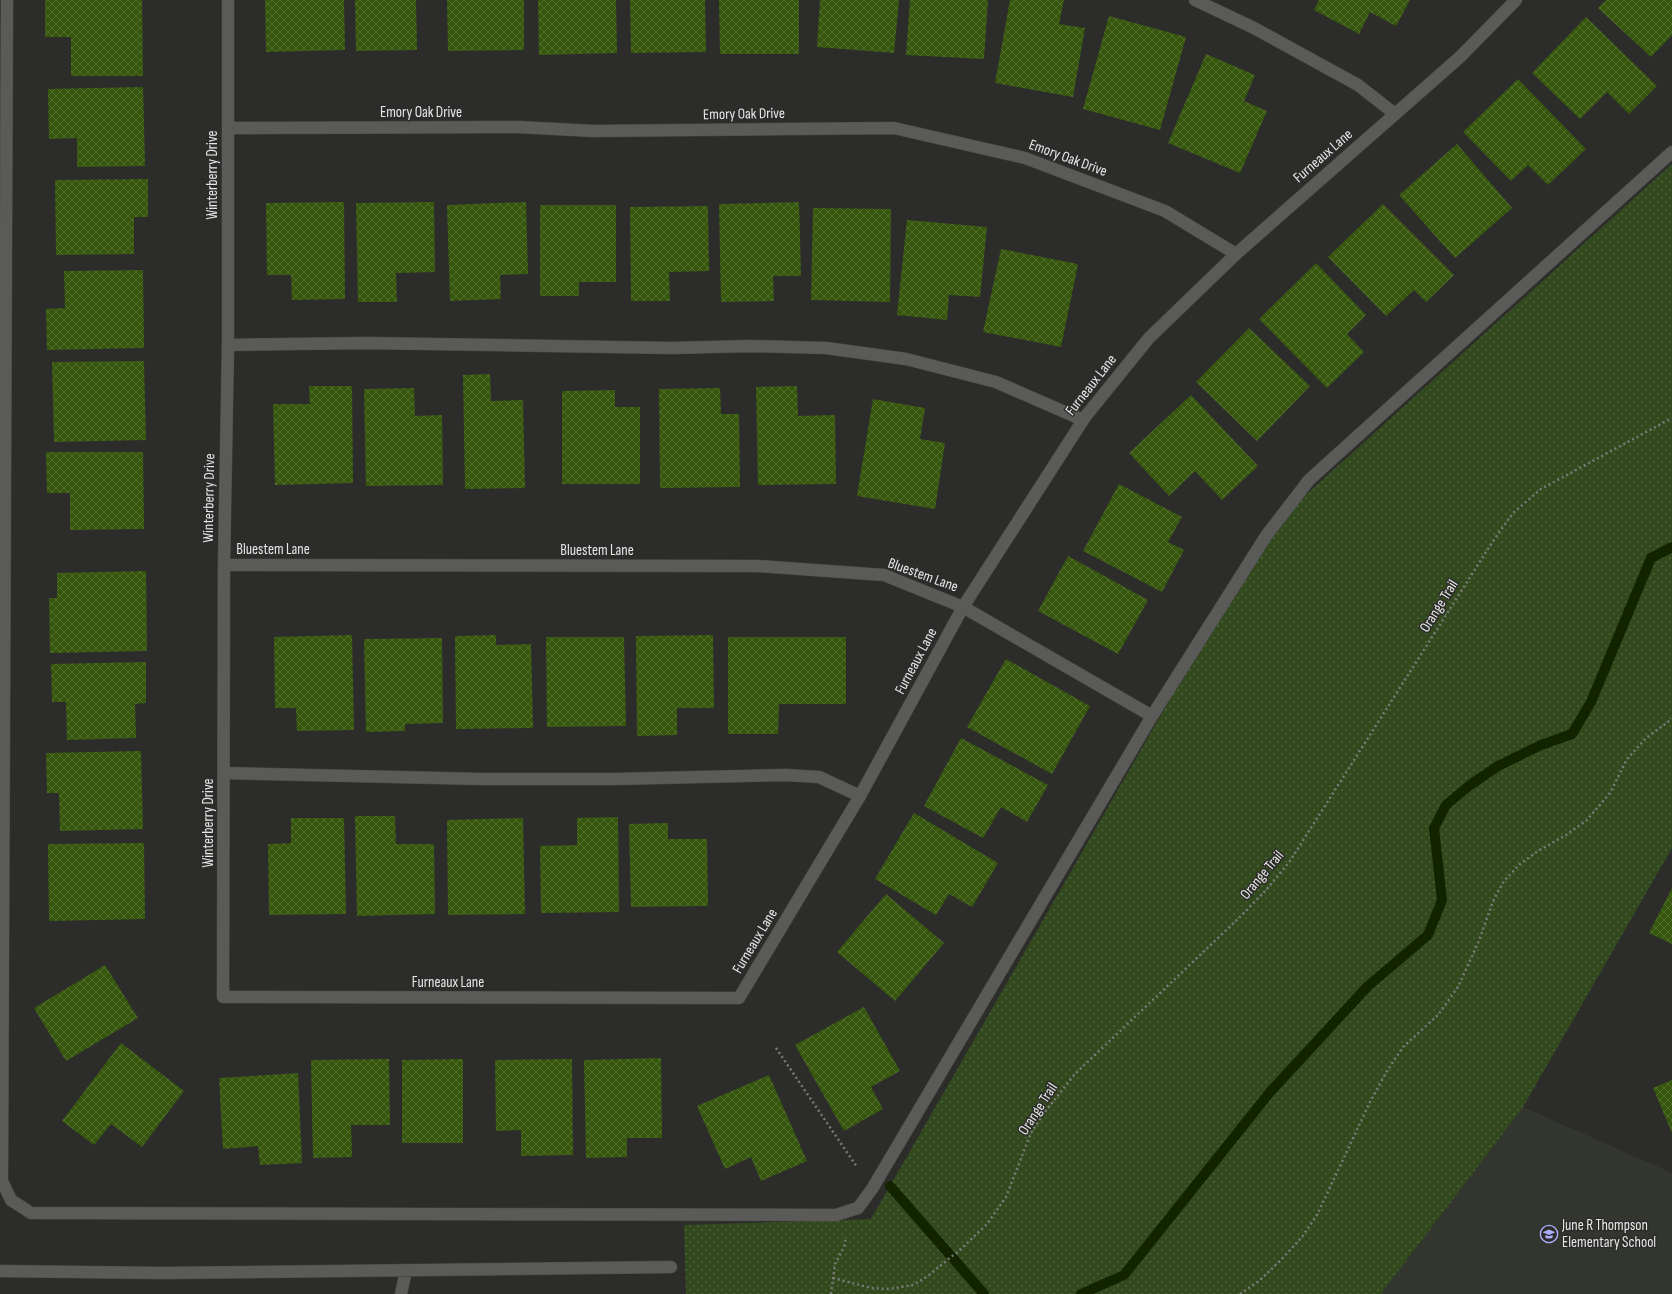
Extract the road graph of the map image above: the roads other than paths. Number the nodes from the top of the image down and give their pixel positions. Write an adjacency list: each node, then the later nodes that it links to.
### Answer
1 (7, 0): 13 (street)
2 (228, 0): 6 (street, Winterberry Drive)
3 (1194, 0): 5 (street)
4 (1516, 0): 5 (street, Furneaux Lane)
5 (1395, 114): 8 (street, Furneaux Lane)
6 (228, 128): 8 (street, Emory Oak Drive); 9 (street, Winterberry Drive)
7 (1672, 152): 13 (street)
8 (1236, 254): 10 (street, Furneaux Lane)
9 (228, 345): 10 (street); 11 (street, Winterberry Drive)
10 (1083, 420): 12 (street, Furneaux Lane)
11 (224, 565): 12 (street, Bluestem Lane); 14 (street, Winterberry Drive)
12 (963, 607): 13 (street, Bluestem Lane); 15 (street, Furneaux Lane)
13 (1152, 716)
14 (224, 773): 15 (street); 16 (street, Winterberry Drive)
15 (860, 796): 16 (street, Furneaux Lane)
16 (223, 997)
17 (671, 1267): 18 (street)
18 (406, 1270): 19 (street); 20 (street)
19 (0, 1271)
20 (401, 1294)

